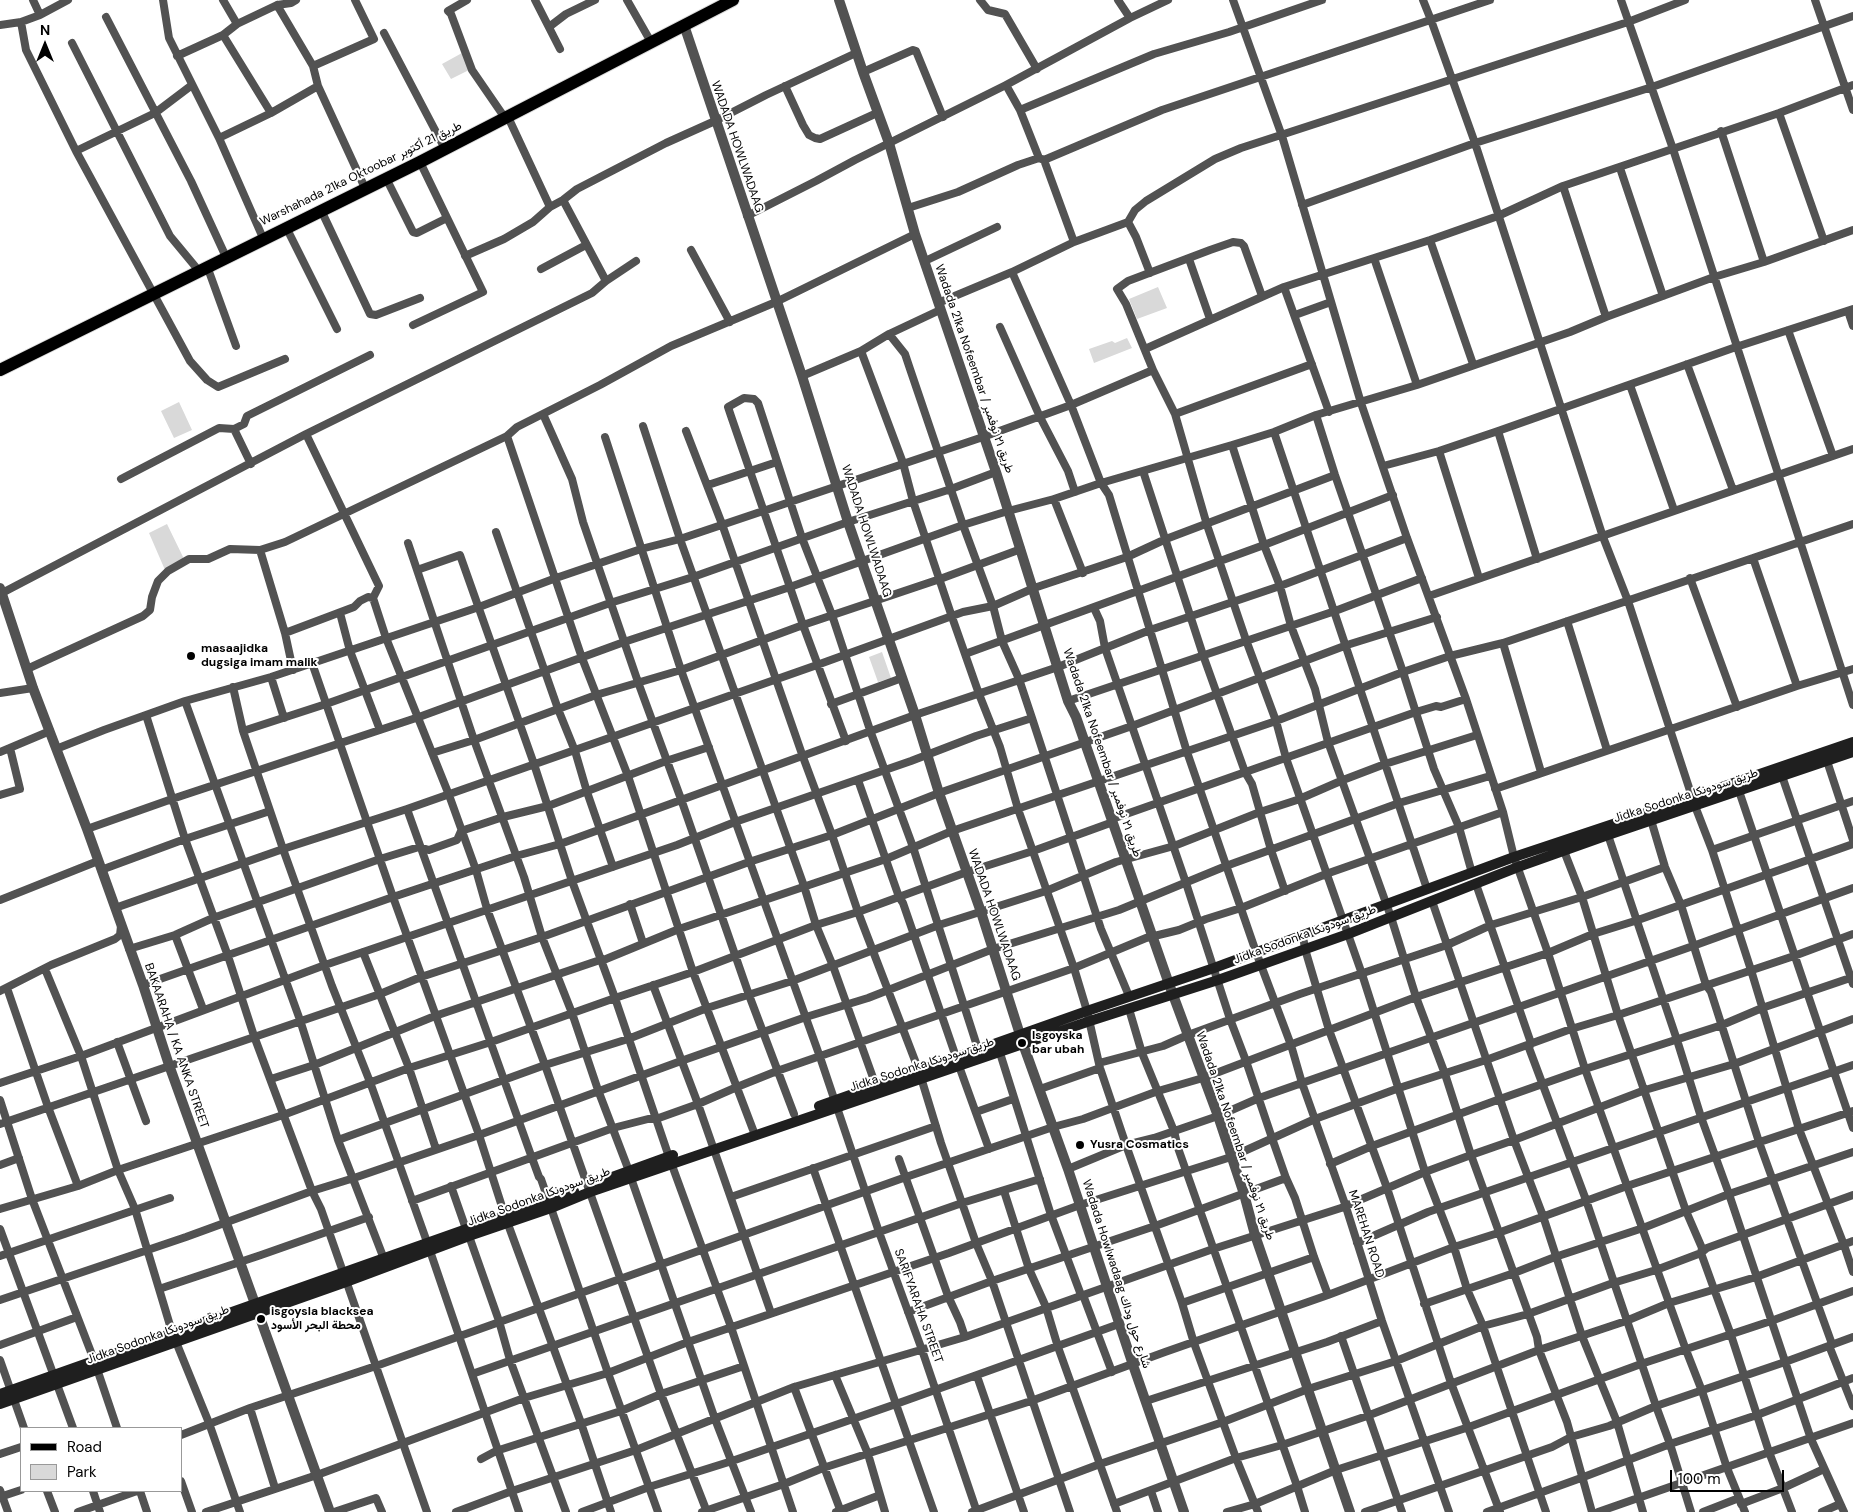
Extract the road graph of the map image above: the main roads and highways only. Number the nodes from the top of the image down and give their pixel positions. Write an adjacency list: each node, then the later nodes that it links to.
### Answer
1 (733, 0): 2 (main road, Warshahada 21ka Oktoobar طريق 21 أكتوبر)
2 (0, 370)
3 (1853, 742): 5 (main road, Jidka Sodonka طريق سودونكا)
4 (1853, 752): 5 (main road, Jidka Sodonka طريق سودونكا)
5 (1780, 772): 6 (main road, Jidka Sodonka طريق سودونكا); 6 (main road, Jidka Sodonka طريق سودونكا)
6 (1694, 802): 7 (main road, Jidka Sodonka طريق سودونكا); 7 (main road, Jidka Sodonka طريق سودونكا)
7 (1022, 1039): 8 (main road, Jidka Sodonka طريق سودونكا); 8 (main road, Jidka Sodonka طريق سودونكا)
8 (957, 1062): 9 (main road, Jidka Sodonka طريق سودونكا)
9 (920, 1075): 10 (main road, Jidka Sodonka طريق سودونكا); 10 (main road, Jidka Sodonka طريق سودونكا)
10 (835, 1104): 11 (main road, Jidka Sodonka طريق سودونكا); 11 (main road, Jidka Sodonka طريق سودونكا)
11 (754, 1132): 12 (main road, Jidka Sodonka طريق سودونكا)
12 (428, 1246): 13 (main road, Jidka Sodonka طريق سودونكا); 13 (main road, Jidka Sodonka طريق سودونكا)
13 (344, 1278): 15 (main road, Jidka Sodonka طريق سودونكا)
14 (0, 1394): 15 (main road, Jidka Sodonka طريق سودونكا)
15 (12, 1394): 16 (main road, Jidka Sodonka طريق سودونكا)
16 (0, 1404)

